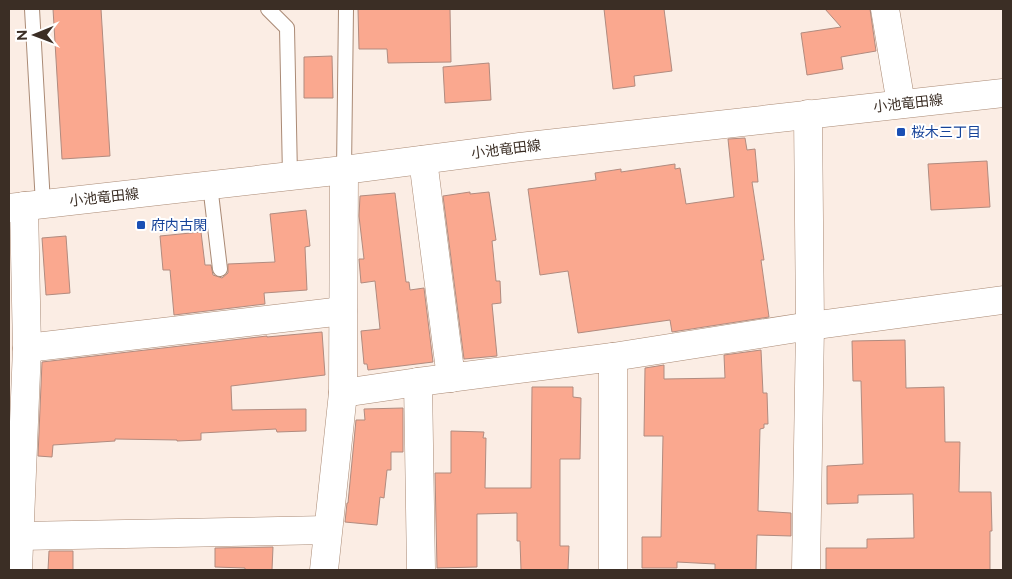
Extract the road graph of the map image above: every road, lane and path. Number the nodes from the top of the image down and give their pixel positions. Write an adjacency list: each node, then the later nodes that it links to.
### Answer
1 (32, 9): 12 (lane)
2 (268, 9): 10 (lane)
3 (346, 9): 9 (lane)
4 (885, 9): 6 (street)
5 (1003, 93): 6 (street, 小池竜田線)
6 (901, 104): 7 (street, 小池竜田線)
7 (808, 114): 8 (street, 小池竜田線); 16 (street)
8 (423, 160): 9 (street, 小池竜田線); 19 (street)
9 (344, 170): 10 (street, 小池竜田線); 15 (street)
10 (290, 176): 11 (street, 小池竜田線)
11 (210, 185): 12 (street, 小池竜田線); 13 (lane)
12 (25, 206): 17 (street)
13 (220, 269)
14 (1003, 300): 16 (street)
15 (343, 311): 17 (street); 21 (street)
16 (810, 326): 18 (street); 28 (street)
17 (28, 348): 23 (street)
18 (613, 357): 19 (street); 27 (street)
19 (451, 378): 20 (street)
20 (418, 382): 21 (street); 26 (street)
21 (343, 393): 22 (street)
22 (327, 530): 23 (street); 25 (street)
23 (20, 536): 24 (street)
24 (18, 570)
25 (324, 570)
26 (421, 570)
27 (613, 570)
28 (806, 570)

